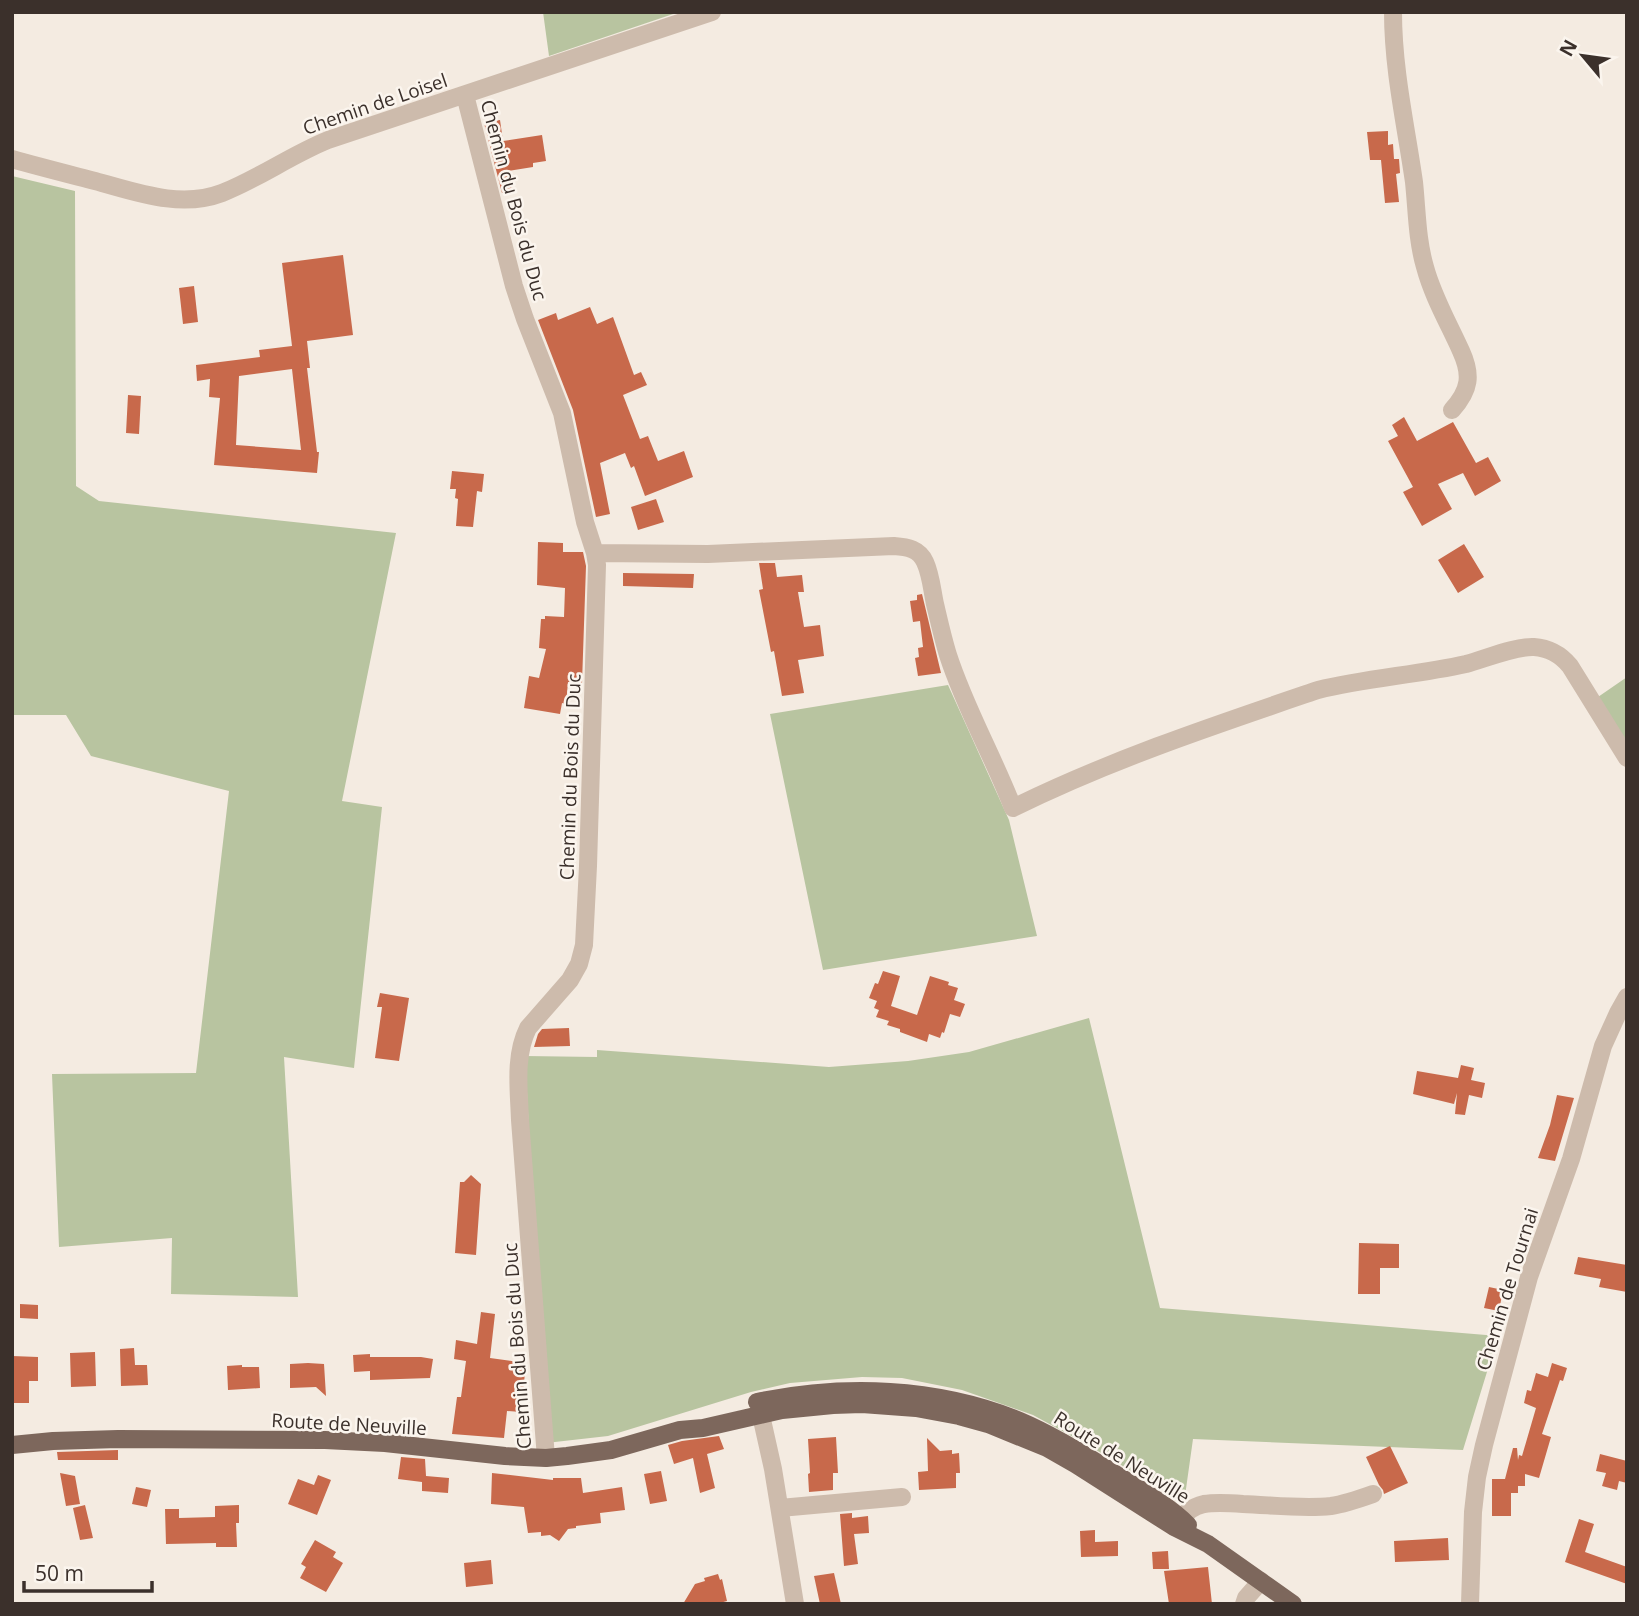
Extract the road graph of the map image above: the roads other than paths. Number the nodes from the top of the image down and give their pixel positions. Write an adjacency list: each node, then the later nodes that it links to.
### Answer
1 (712, 12): 3 (street, Chemin de Loisel)
2 (1393, 12): 5 (street)
3 (465, 95): 4 (street, Chemin de Loisel); 6 (street, Chemin du Bois du Duc)
4 (12, 159)
5 (1452, 410)
6 (595, 553): 7 (street); 11 (street, Chemin du Bois du Duc)
7 (1627, 758)
8 (1627, 997): 20 (street, Chemin de Tournai)
9 (759, 1408): 11 (main road, Route de Neuville); 14 (street); 15 (main road, Route de Neuville)
10 (12, 1445): 11 (main road, Route de Neuville)
11 (546, 1458)
12 (1373, 1494): 15 (street)
13 (902, 1497): 14 (street)
14 (780, 1508): 17 (street)
15 (1177, 1522): 16 (main road, Route de Neuville)
16 (1261, 1581): 18 (street); 19 (main road, Route de Neuville)
17 (795, 1604)
18 (1244, 1604)
19 (1293, 1604)
20 (1470, 1604)

